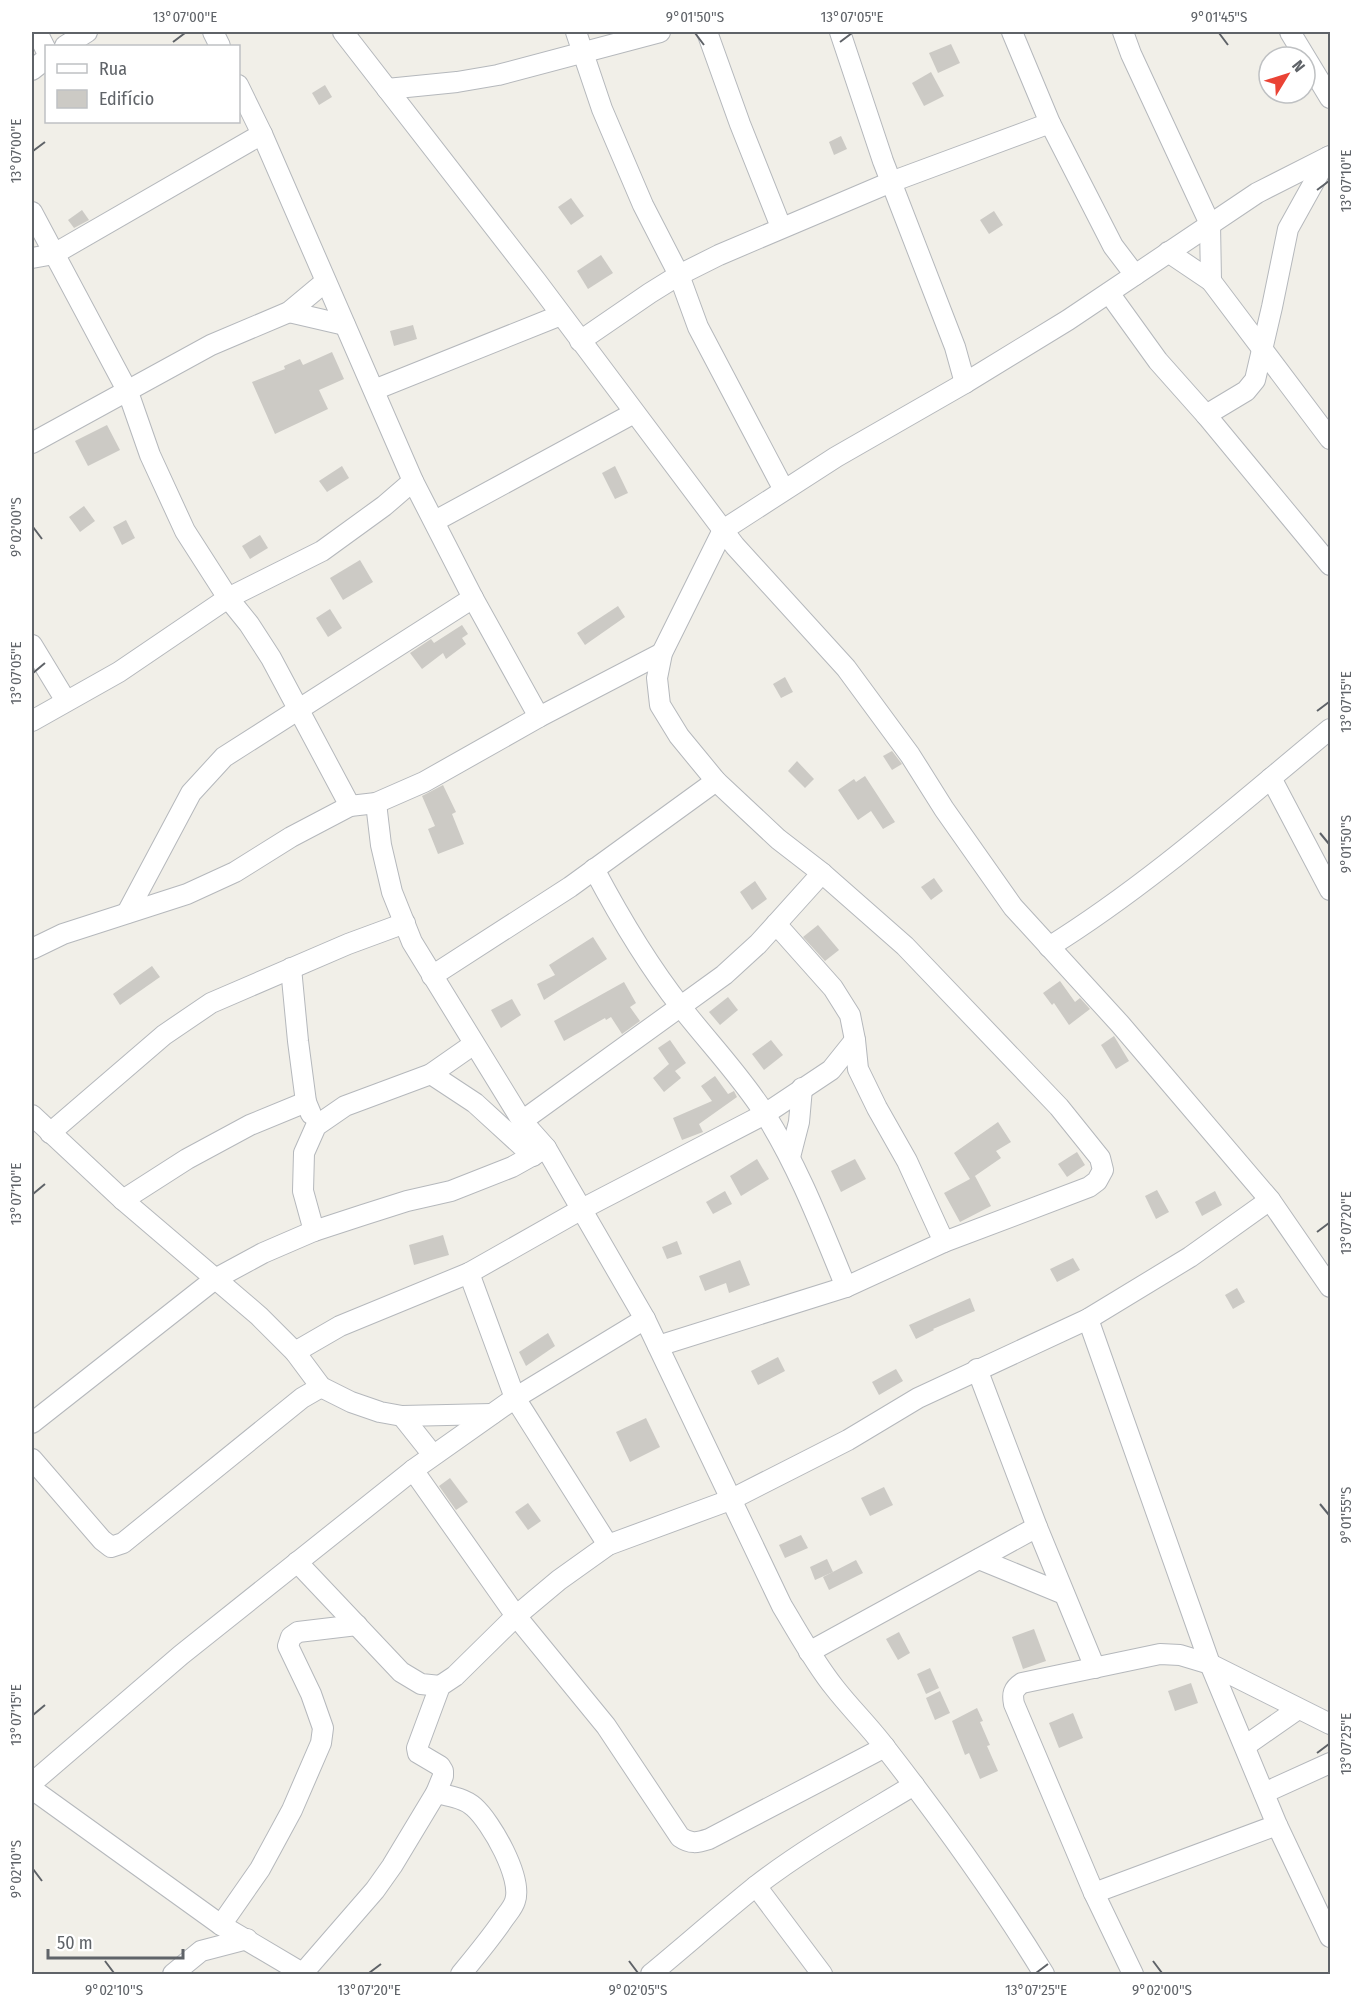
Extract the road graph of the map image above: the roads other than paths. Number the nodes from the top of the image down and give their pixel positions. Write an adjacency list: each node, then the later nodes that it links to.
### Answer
1 (37, 32): 12 (street)
2 (87, 32): 11 (street)
3 (343, 32): 17 (street)
4 (576, 32): 13 (street)
5 (660, 32): 13 (street)
6 (707, 32): 25 (street)
7 (840, 32): 22 (street)
8 (1012, 32): 19 (street)
9 (1124, 32): 24 (street)
10 (1290, 32): 18 (street)
11 (67, 45)
12 (45, 48)
13 (582, 52): 17 (street); 29 (street)
14 (45, 60): 15 (street)
15 (32, 70)
16 (240, 89): 20 (street)
17 (387, 89): 35 (street)
18 (1330, 98)
19 (1050, 123): 22 (street); 30 (street)
20 (262, 134): 27 (street); 32 (street)
21 (1329, 156): 24 (street); 38 (street)
22 (891, 182): 25 (street); 39 (street)
23 (32, 212): 27 (street)
24 (1210, 224): 26 (street); 31 (street)
25 (781, 227): 29 (street)
26 (1168, 252): 30 (street); 31 (street)
27 (54, 254): 28 (street); 41 (street)
28 (32, 258)
29 (679, 275): 37 (street); 47 (street)
30 (1135, 275): 33 (street)
31 (1211, 281): 38 (street)
32 (325, 282): 34 (street); 36 (street)
33 (1109, 293): 39 (street); 43 (street)
34 (289, 312): 36 (street); 41 (street)
35 (561, 315): 37 (street); 40 (street)
36 (345, 326): 40 (street)
37 (580, 341): 42 (street)
38 (1262, 349): 43 (street); 44 (street)
39 (965, 383): 47 (street)
40 (374, 390): 46 (street)
41 (128, 392): 45 (street); 51 (street)
42 (634, 413): 48 (street); 49 (street)
43 (1206, 414): 50 (street)
44 (1330, 439)
45 (32, 443)
46 (413, 481): 48 (street); 51 (street)
47 (784, 490): 49 (street)
48 (435, 521): 52 (street)
49 (723, 530): 54 (street); 70 (street)
50 (1330, 565)
51 (228, 598): 55 (street); 56 (street)
52 (473, 598): 56 (street); 57 (street)
53 (32, 645): 55 (street)
54 (662, 653): 57 (street); 61 (street)
55 (66, 701): 58 (street)
56 (299, 709): 63 (street); 67 (street)
57 (539, 717): 62 (street)
58 (32, 721)
59 (1330, 729): 60 (street)
60 (1271, 778): 66 (street); 70 (street)
61 (716, 781): 64 (street); 65 (street)
62 (376, 803): 63 (street); 68 (street)
63 (350, 806): 67 (street)
64 (594, 869): 73 (street); 74 (street)
65 (822, 873): 69 (street); 93 (street)
66 (1330, 890)
67 (127, 913): 71 (street)
68 (405, 923): 72 (street); 73 (street)
69 (776, 924): 74 (street); 75 (street)
70 (1049, 947): 90 (street)
71 (32, 949)
72 (291, 968): 81 (street); 86 (street)
73 (432, 976): 76 (street)
74 (681, 1007): 82 (street); 84 (street)
75 (855, 1040): 77 (street); 78 (street)
76 (474, 1044): 79 (street); 84 (street)
77 (858, 1069): 78 (street); 93 (street)
78 (831, 1070): 80 (street)
79 (431, 1074): 85 (street); 87 (street)
80 (802, 1088): 82 (street); 88 (street)
81 (306, 1102): 85 (street); 89 (street)
82 (765, 1114): 88 (street); 91 (street)
83 (32, 1115): 86 (street)
84 (522, 1121): 87 (street)
85 (316, 1126): 92 (street)
86 (50, 1133): 89 (street)
87 (539, 1152): 91 (street); 92 (street)
88 (790, 1157): 96 (street)
89 (123, 1200): 95 (street)
90 (1270, 1200): 97 (street); 98 (street)
91 (582, 1209): 94 (street); 99 (street)
92 (314, 1231): 95 (street)
93 (944, 1242): 96 (street)
94 (470, 1273): 101 (street); 104 (street)
95 (215, 1279): 101 (street); 107 (street)
96 (846, 1287): 100 (street)
97 (1330, 1287)
98 (1088, 1319): 102 (street); 122 (street)
99 (645, 1320): 100 (street); 104 (street)
100 (658, 1346): 111 (street)
101 (295, 1352): 103 (street)
102 (977, 1369): 111 (street); 112 (street)
103 (321, 1387): 106 (street); 109 (street)
104 (515, 1398): 105 (street); 114 (street)
105 (492, 1414): 106 (street); 108 (street)
106 (402, 1416): 108 (street)
107 (32, 1423)
108 (433, 1455): 110 (street)
109 (32, 1459)
110 (413, 1470): 117 (street); 119 (street)
111 (730, 1500): 114 (street); 121 (street)
112 (1037, 1527): 113 (street); 115 (street)
113 (1006, 1544): 115 (street); 116 (street)
114 (608, 1545): 119 (street)
115 (1048, 1555): 118 (street)
116 (979, 1559): 118 (street); 121 (street)
117 (297, 1562): 120 (street); 130 (street)
118 (1064, 1594): 123 (street)
119 (516, 1616): 124 (street); 128 (street)
120 (357, 1625): 124 (street); 138 (street)
121 (809, 1652): 128 (street)
122 (1210, 1664): 123 (street); 125 (street); 127 (street)
123 (1095, 1668): 137 (street)
124 (440, 1686): 133 (street)
125 (1298, 1709): 126 (street); 127 (street)
126 (1330, 1724)
127 (1245, 1746): 134 (street)
128 (885, 1747): 131 (street)
129 (1330, 1763): 134 (street)
130 (32, 1783)
131 (914, 1785): 136 (street); 147 (street)
132 (32, 1789): 138 (street)
133 (436, 1793): 143 (street); 144 (street)
134 (1264, 1793): 135 (street)
135 (1277, 1825): 137 (street); 139 (street)
136 (756, 1886): 145 (street); 146 (street)
137 (1094, 1893): 148 (street)
138 (216, 1922): 140 (street); 141 (street)
139 (1330, 1937)
140 (247, 1939): 141 (street); 143 (street)
141 (201, 1951): 142 (street)
142 (173, 1974)
143 (303, 1974)
144 (461, 1974)
145 (651, 1974)
146 (822, 1974)
147 (1044, 1974)
148 (1133, 1974)

